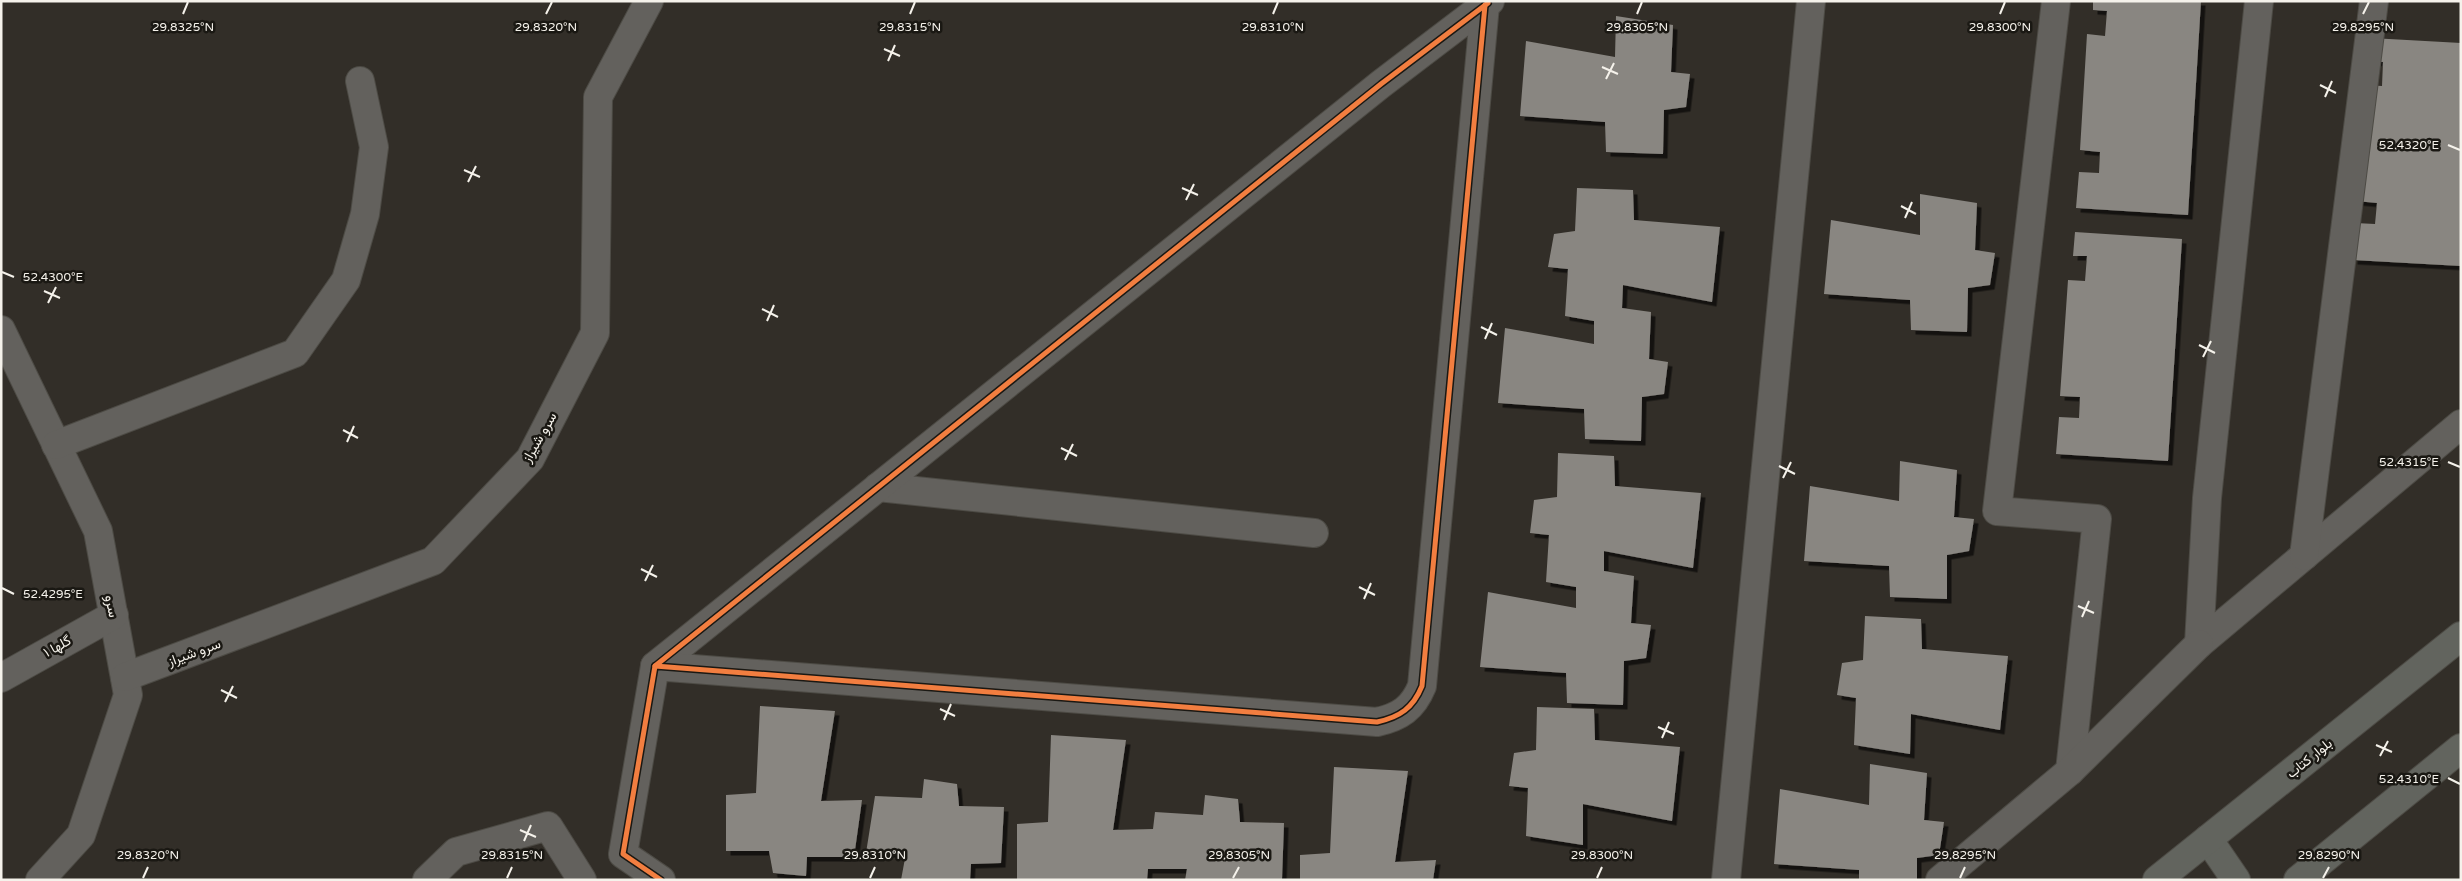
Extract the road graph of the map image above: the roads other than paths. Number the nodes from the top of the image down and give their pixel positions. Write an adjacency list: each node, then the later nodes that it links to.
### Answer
1 (649, 1): 18 (street, سرو شیراز)
2 (1811, 1): 27 (street)
3 (2056, 1): 21 (street)
4 (2259, 1): 16 (street)
5 (2374, 1): 13 (street)
6 (1488, 3): 11 (street); 17 (street)
7 (360, 81): 10 (street)
8 (1, 330): 10 (street, سرو)
9 (2461, 424): 13 (street)
10 (56, 445): 14 (street, سرو)
11 (878, 487): 12 (street); 17 (street)
12 (1314, 533)
13 (2304, 556): 16 (street)
14 (114, 615): 18 (street, سرو); 19 (street, گلها ۱)
15 (2461, 636): 22 (main road, بلوار کتاب)
16 (2199, 644): 21 (street)
17 (655, 666): 26 (street)
18 (125, 677): 23 (street, سرو)
19 (1, 678)
20 (2461, 748): 31 (main road)
21 (2070, 771): 28 (street)
22 (2208, 839): 29 (main road, بلوار کتاب); 30 (main road)
23 (40, 880)
24 (427, 880): 25 (street)
25 (582, 880)
26 (661, 880)
27 (1726, 880)
28 (1940, 880)
29 (2157, 880)
30 (2236, 880)
31 (2298, 880)

